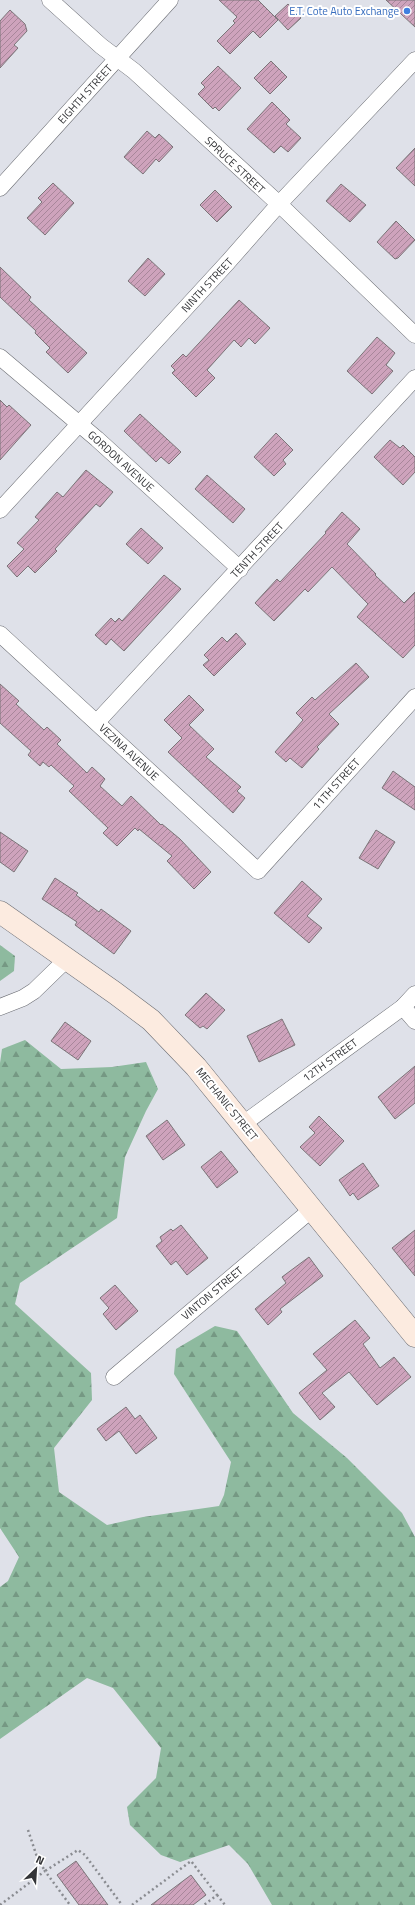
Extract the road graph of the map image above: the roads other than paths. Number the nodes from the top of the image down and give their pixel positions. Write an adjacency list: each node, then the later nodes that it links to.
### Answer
1 (50, 0): 3 (street, SPRUCE STREET)
2 (170, 0): 3 (street, EIGHTH STREET)
3 (117, 58): 5 (street, EIGHTH STREET); 6 (street, SPRUCE STREET)
4 (415, 60): 6 (street, NINTH STREET)
5 (0, 188)
6 (279, 204): 7 (street, SPRUCE STREET); 10 (street, NINTH STREET)
7 (415, 335)
8 (0, 357): 10 (street, GORDON AVENUE)
9 (415, 378): 12 (street, TENTH STREET)
10 (78, 424): 11 (street, NINTH STREET); 12 (street, GORDON AVENUE)
11 (0, 510)
12 (240, 569): 15 (street, TENTH STREET)
13 (0, 634): 15 (street, VEZINA AVENUE)
14 (415, 697): 16 (street, 11TH STREET)
15 (97, 722): 16 (street, VEZINA AVENUE)
16 (258, 871)
17 (0, 912): 18 (main road, MECHANIC STREET)
18 (67, 959): 20 (street); 23 (main road, MECHANIC STREET)
19 (415, 994): 21 (street, 12TH STREET)
20 (0, 1007)
21 (403, 1008): 22 (street); 23 (street, 12TH STREET)
22 (415, 1021)
23 (243, 1124): 24 (main road, MECHANIC STREET)
24 (311, 1210): 25 (main road, MECHANIC STREET); 26 (street, VINTON STREET)
25 (415, 1336)
26 (114, 1377)

